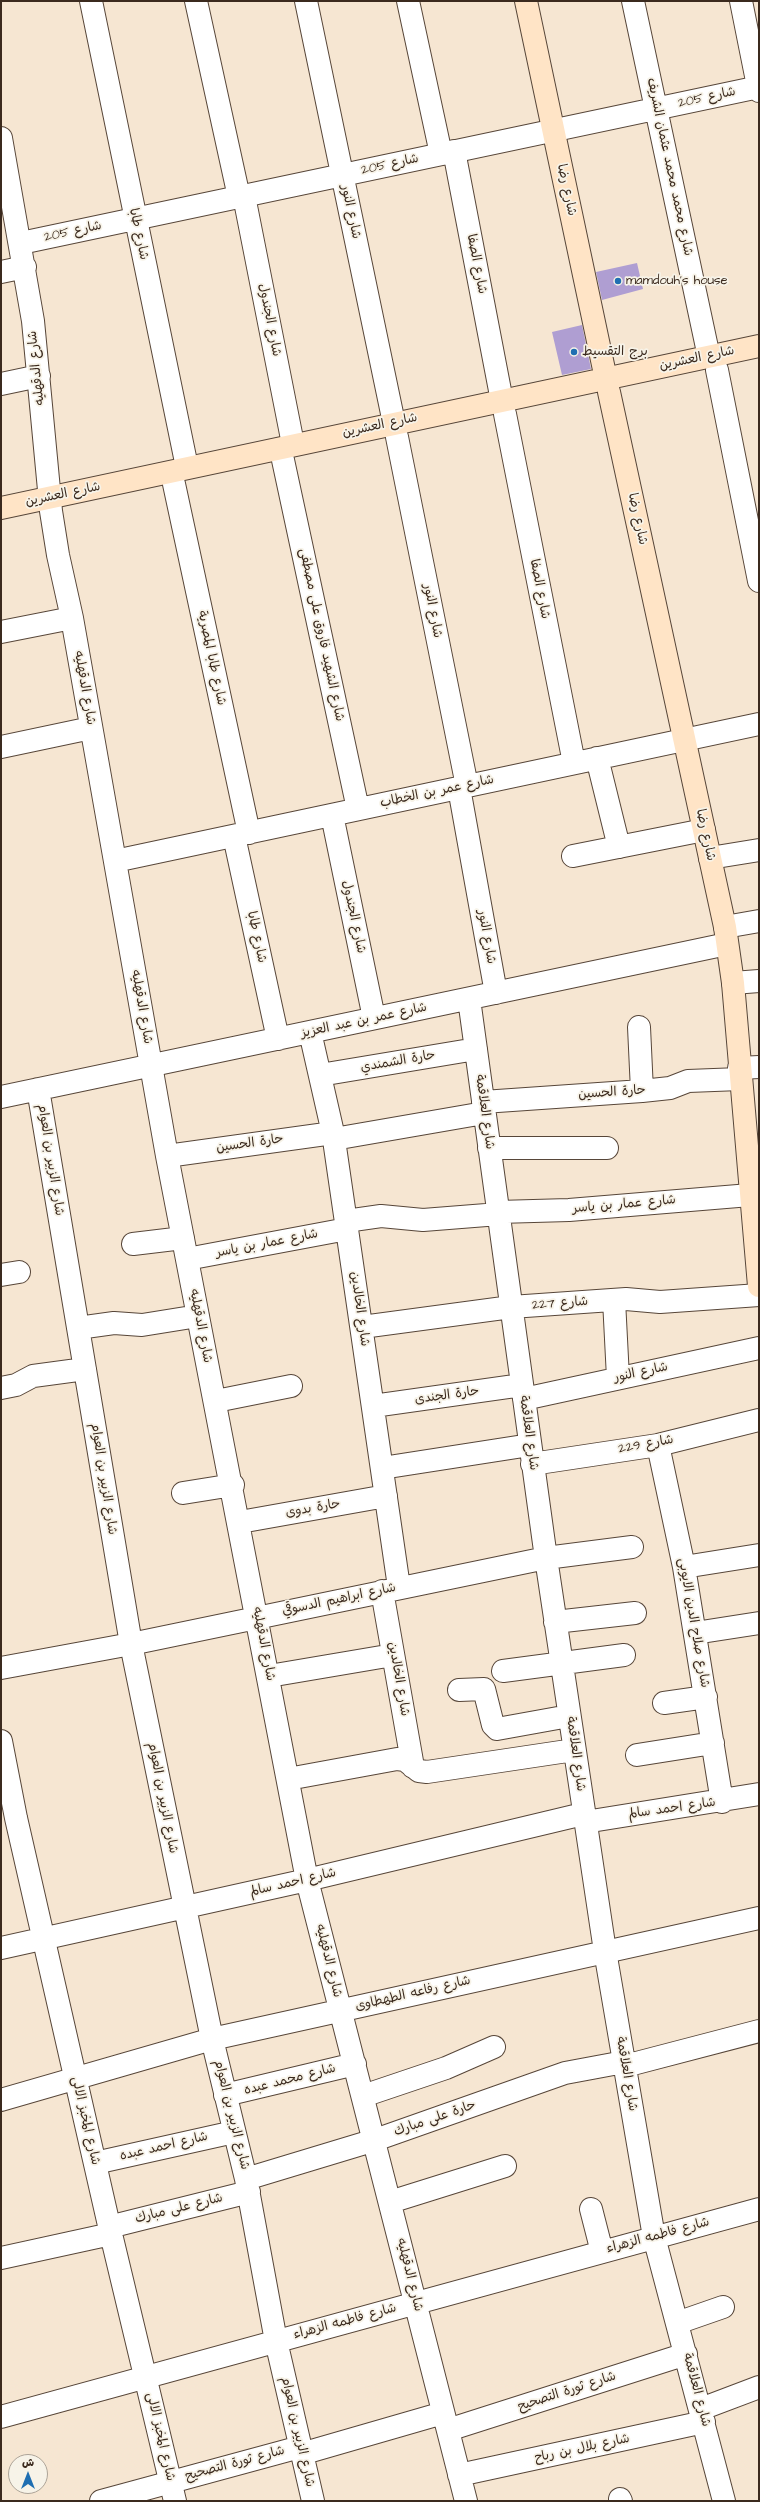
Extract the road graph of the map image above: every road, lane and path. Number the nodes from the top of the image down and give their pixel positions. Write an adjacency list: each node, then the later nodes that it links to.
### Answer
1 (91, 1): 16 (street, شارع طابا)
2 (196, 1): 15 (street, شارع الجندول)
3 (306, 1): 14 (street, شارع النور)
4 (408, 1): 12 (street, شارع الصفا)
5 (526, 1): 10 (street, شارع رضا)
6 (633, 1): 9 (street, شارع محمد محمد عثمان الشريف)
7 (741, 1): 8 (street)
8 (759, 88): 9 (street, شارع 205)
9 (656, 109): 10 (street, شارع 205); 22 (street, شارع محمد محمد عثمان الشريف)
10 (553, 130): 12 (street, شارع 205); 25 (street, شارع رضا)
11 (1, 138): 13 (street, شارع الدقهليه)
12 (448, 153): 14 (street, شارع 205); 26 (street, شارع الصفا)
13 (4, 170): 17 (street, شارع الدقهليه)
14 (343, 175): 15 (street, شارع 205); 27 (street, شارع النور)
15 (242, 197): 16 (street, شارع 205); 28 (street, شارع الجندول)
16 (135, 219): 17 (street, شارع 205); 29 (street, شارع طابا)
17 (21, 243): 18 (street, شارع الدقهليه)
18 (25, 267): 19 (street); 23 (street, شارع الدقهليه)
19 (1, 272)
20 (759, 346): 22 (street, شارع العشرين)
21 (759, 361): 22 (street, شارع العشرين)
22 (713, 363): 25 (street, شارع العشرين); 33 (street, شارع محمد محمد عثمان الشريف)
23 (39, 376): 24 (street); 30 (street, شارع الدقهليه)
24 (1, 384)
25 (607, 385): 26 (street, شارع العشرين); 38 (street, شارع رضا)
26 (503, 408): 27 (street, شارع العشرين); 41 (street, شارع الصفا)
27 (395, 430): 28 (street, شارع العشرين); 42 (street, شارع النور)
28 (288, 452): 29 (street, شارع العشرين); 43 (street, شارع الشهيد فاروق على مصطفى)
29 (181, 476): 30 (street, شارع العشرين); 46 (street, شارع طابا المصرية)
30 (51, 504): 31 (street, شارع العشرين); 32 (street, شارع العشرين); 34 (street, شارع الدقهليه)
31 (1, 508)
32 (1, 522)
33 (759, 581)
34 (72, 618): 35 (street); 37 (street, شارع الدقهليه)
35 (1, 632)
36 (759, 724): 38 (street, شارع عمر بن الخطاب)
37 (91, 728): 39 (street); 51 (street, شارع الدقهليه)
38 (685, 739): 40 (street, شارع عمر بن الخطاب); 45 (street, شارع رضا)
39 (1, 747)
40 (597, 758): 41 (street, شارع عمر بن الخطاب); 47 (street)
41 (574, 763): 42 (street, شارع عمر بن الخطاب)
42 (463, 787): 43 (street, شارع عمر بن الخطاب); 56 (street, شارع النور)
43 (358, 809): 44 (street, شارع عمر بن الخطاب)
44 (332, 815): 46 (street, شارع عمر بن الخطاب); 58 (street, شارع الجندول)
45 (704, 830): 47 (street); 50 (street, شارع رضا)
46 (241, 834): 51 (street, شارع عمر بن الخطاب); 61 (street, شارع طابا)
47 (619, 847): 49 (street)
48 (759, 850): 50 (street)
49 (573, 856)
50 (710, 858): 53 (street, شارع رضا)
51 (115, 861): 63 (street, شارع الدقهليه)
52 (759, 921): 53 (street, شارع عمر بن عبد العزيز)
53 (726, 936): 55 (street, شارع رضا); 56 (street, شارع عمر بن عبد العزيز)
54 (759, 981): 55 (street)
55 (733, 983): 64 (street, شارع رضا)
56 (496, 993): 57 (street, شارع عمر بن عبد العزيز)
57 (469, 998): 58 (street, شارع عمر بن عبد العزيز); 62 (street, شارع العلاقمة)
58 (374, 1018): 60 (street, شارع عمر بن عبد العزيز)
59 (639, 1027): 67 (street)
60 (310, 1032): 61 (street, شارع عمر بن عبد العزيز); 65 (street, شارع الخالدين)
61 (278, 1039): 63 (street, شارع عمر بن عبد العزيز)
62 (476, 1049): 65 (street, حارة الشمندي); 69 (street, شارع العلاقمة)
63 (151, 1066): 66 (street, شارع عمر بن عبد العزيز); 73 (street, شارع الدقهليه)
64 (746, 1071): 67 (street, حارة الحسين); 74 (street, شارع رضا)
65 (320, 1076): 70 (street, شارع الخالدين)
66 (38, 1090): 68 (street, شارع عمر بن عبد العزيز); 88 (street, شارع الزبير بن العوام)
67 (642, 1091): 69 (street, حارة الحسين)
68 (1, 1097)
69 (484, 1107): 70 (street, حارة الحسين); 71 (street, شارع العلاقمة)
70 (334, 1136): 73 (street, حارة الحسين); 77 (street, شارع الخالدين)
71 (489, 1148): 72 (street); 76 (street, شارع العلاقمة)
72 (607, 1148)
73 (167, 1156): 78 (street, شارع الدقهليه)
74 (753, 1158): 75 (street, شارع رضا)
75 (750, 1194): 76 (street, شارع عمار بن ياسر); 81 (street, شارع رضا)
76 (498, 1213): 77 (street, شارع عمار بن ياسر); 85 (street, شارع العلاقمة)
77 (347, 1225): 80 (street, شارع عمار بن ياسر); 87 (street, شارع الخالدين)
78 (183, 1238): 79 (street); 80 (street, شارع الدقهليه)
79 (133, 1244)
80 (187, 1259): 86 (street, شارع الدقهليه)
81 (759, 1283): 82 (street, شارع رضا)
82 (759, 1286)
83 (759, 1295): 84 (street, شارع 227)
84 (614, 1300): 85 (street, شارع 227); 91 (street)
85 (511, 1307): 87 (street, شارع 227); 94 (street, شارع العلاقمة)
86 (198, 1316): 88 (street); 95 (street, شارع الدقهليه)
87 (362, 1327): 96 (street, شارع الخالدين)
88 (78, 1328): 90 (street, شارع الزبير بن العوام)
89 (759, 1348): 91 (street, شارع النور)
90 (85, 1369): 93 (street); 115 (street, شارع الزبير بن العوام)
91 (618, 1378): 94 (street, شارع النور)
92 (291, 1386): 95 (street)
93 (1, 1388)
94 (523, 1392): 96 (street, حارة الجندى); 99 (street, شارع العلاقمة)
95 (216, 1401): 101 (street, شارع الدقهليه)
96 (373, 1406): 100 (street, شارع الخالدين)
97 (759, 1420): 98 (street, شارع 229)
98 (658, 1445): 99 (street, شارع 229); 108 (street, شارع صلاح الدين الايوبى)
99 (531, 1454): 100 (street, شارع 229); 107 (street, شارع العلاقمة)
100 (382, 1468): 103 (street, شارع الخالدين)
101 (232, 1485): 102 (street); 104 (street, شارع الدقهليه)
102 (183, 1493)
103 (386, 1496): 104 (street, حارة بدوى); 109 (street, شارع الخالدين)
104 (240, 1522): 111 (street, شارع الدقهليه)
105 (632, 1546): 107 (street, شارع ابراهيم الدسوقي)
106 (759, 1555): 108 (street)
107 (546, 1558): 109 (street, شارع ابراهيم الدسوقي); 112 (street, شارع العلاقمة)
108 (684, 1566): 114 (street, شارع صلاح الدين الايوبى)
109 (391, 1589): 111 (street, شارع ابراهيم الدسوقي); 116 (street, شارع الخالدين)
110 (635, 1613): 112 (street)
111 (258, 1617): 115 (street, شارع ابراهيم الدسوقي); 121 (street, شارع الدقهليه)
112 (555, 1622): 118 (street, شارع العلاقمة)
113 (759, 1623): 114 (street)
114 (695, 1633): 123 (street, شارع صلاح الدين الايوبى)
115 (131, 1644): 119 (street, شارع ابراهيم الدسوقي); 137 (street, شارع الزبير بن العوام)
116 (393, 1654): 121 (street); 130 (street, شارع الخالدين)
117 (624, 1655): 118 (street)
118 (561, 1663): 120 (street); 125 (street, شارع العلاقمة)
119 (1, 1668)
120 (504, 1671)
121 (269, 1676): 131 (street, شارع الدقهليه)
122 (459, 1690): 125 (street)
123 (706, 1697): 124 (street); 127 (street, شارع صلاح الدين الايوبى)
124 (664, 1703)
125 (569, 1716): 128 (street, شارع العلاقمة)
126 (1, 1742): 135 (street, شارع المخبز الالى)
127 (713, 1743): 129 (street); 133 (street, شارع صلاح الدين الايوبى)
128 (574, 1750): 130 (street); 134 (street, شارع العلاقمة)
129 (637, 1755)
130 (413, 1767): 131 (street)
131 (288, 1779): 136 (street, شارع الدقهليه)
132 (759, 1794): 133 (street, شارع احمد سالم)
133 (722, 1802): 134 (street, شارع احمد سالم)
134 (584, 1818): 136 (street, شارع احمد سالم); 141 (street, شارع العلاقمة)
135 (8, 1820): 139 (street, شارع المخبز الالى)
136 (307, 1880): 137 (street, شارع احمد سالم); 142 (street, شارع الدقهليه)
137 (184, 1908): 139 (street, شارع احمد سالم); 144 (street, شارع الزبير بن العوام)
138 (759, 1918): 141 (street, شارع رفاعه الطهطاوى)
139 (44, 1939): 140 (street, شارع احمد سالم); 148 (street, شارع المخبز الالى)
140 (1, 1948)
141 (605, 1951): 142 (street, شارع رفاعه الطهطاوى); 147 (street, شارع العلاقمة)
142 (341, 2010): 144 (street, شارع رفاعه الطهطاوى); 146 (street, شارع الدقهليه)
143 (759, 2030): 147 (street, حارة على مبارك)
144 (212, 2039): 148 (street, شارع رفاعه الطهطاوى); 149 (street, شارع الزبير بن العوام)
145 (494, 2047): 150 (street)
146 (355, 2064): 149 (street, شارع محمد عبده); 150 (street, شارع الدقهليه)
147 (624, 2064): 153 (street, حارة على مبارك); 161 (street, شارع العلاقمة)
148 (76, 2079): 151 (street, شارع رفاعه الطهطاوى); 154 (street, شارع المخبز الالى)
149 (225, 2096): 152 (street, شارع الزبير بن العوام)
150 (363, 2096): 153 (street, شارع الدقهليه)
151 (1, 2100)
152 (234, 2132): 154 (street, شارع احمد عبده); 156 (street, شارع الزبير بن العوام)
153 (375, 2140): 156 (street, حارة على مبارك); 157 (street, شارع الدقهليه)
154 (95, 2163): 160 (street, شارع المخبز الالى)
155 (505, 2166): 157 (street)
156 (248, 2186): 160 (street, شارع على مبارك); 167 (street, شارع الزبير بن العوام)
157 (390, 2202): 164 (street, شارع الدقهليه)
158 (592, 2209): 162 (street)
159 (759, 2209): 161 (street, شارع فاطمه الزهراء)
160 (110, 2230): 163 (street, شارع على مبارك); 169 (street, شارع المخبز الالى)
161 (654, 2238): 162 (street, شارع فاطمه الزهراء); 166 (street, شارع العلاقمة)
162 (602, 2252): 164 (street, شارع فاطمه الزهراء)
163 (1, 2258)
164 (416, 2303): 167 (street, شارع فاطمه الزهراء); 173 (street, شارع الدقهليه)
165 (723, 2307): 166 (street)
166 (677, 2322): 168 (street, شارع العلاقمة)
167 (276, 2341): 169 (street, شارع فاطمه الزهراء); 174 (street, شارع الزبير بن العوام)
168 (686, 2354): 171 (street, شارع العلاقمة); 173 (street, شارع ثورة التصحيح)
169 (146, 2377): 172 (street, شارع فاطمه الزهراء); 176 (street, شارع المخبز الالى)
170 (759, 2388): 171 (street, شارع بلال بن رباح)
171 (703, 2416): 175 (street, شارع بلال بن رباح); 180 (street, شارع العلاقمة)
172 (1, 2417)
173 (446, 2421): 174 (street, شارع ثورة التصحيح); 175 (street, شارع الدقهليه)
174 (300, 2451): 176 (street, شارع ثورة التصحيح); 178 (street, شارع الزبير بن العوام)
175 (459, 2475): 179 (street, شارع الدقهليه)
176 (173, 2491): 177 (street, شارع ثورة التصحيح)
177 (101, 2501)
178 (313, 2501)
179 (466, 2501)
180 (724, 2501)

